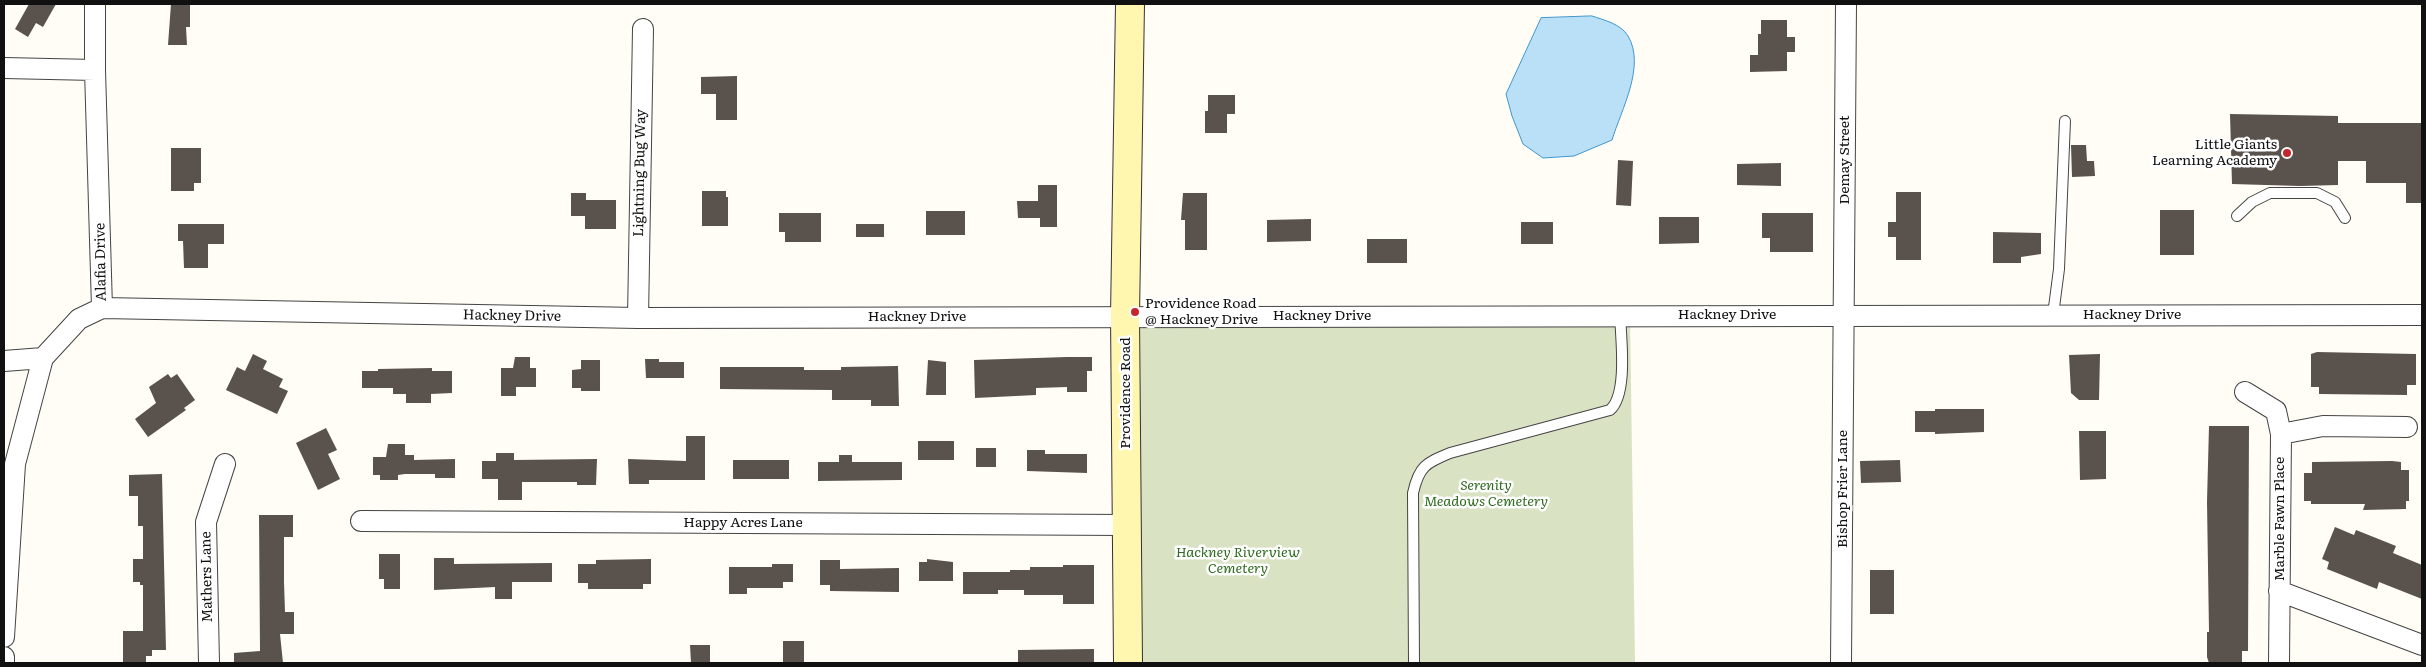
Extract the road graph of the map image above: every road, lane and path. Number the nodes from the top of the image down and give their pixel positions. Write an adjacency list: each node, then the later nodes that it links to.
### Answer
1 (95, 4): 6 (street, Alafia Drive)
2 (1130, 4): 11 (street, Providence Road)
3 (1846, 4): 13 (street, Demay Street)
4 (642, 29): 16 (street, Lightning Bug Way)
5 (4, 68): 6 (street)
6 (95, 70): 10 (street, Alafia Drive)
7 (2065, 122): 14 (lane)
8 (2237, 216): 9 (lane)
9 (2345, 218)
10 (102, 308): 16 (street, Hackney Drive); 17 (street, Alafia Drive)
11 (1125, 316): 12 (street, Hackney Drive); 16 (street, Hackney Drive); 24 (street, Providence Road)
12 (1620, 316): 13 (street, Hackney Drive); 32 (lane)
13 (1844, 316): 14 (street, Hackney Drive); 33 (street, Bishop Frier Lane)
14 (2053, 316): 15 (street, Hackney Drive)
15 (2422, 316)
16 (638, 318)
17 (43, 358): 18 (street); 26 (street, Alafia Drive)
18 (4, 361)
19 (2245, 392): 21 (street, Marble Fawn Place)
20 (2407, 427): 21 (street)
21 (2281, 434): 25 (street, Marble Fawn Place)
22 (225, 464): 30 (street, Mathers Lane)
23 (361, 521): 24 (street, Happy Acres Lane)
24 (1126, 526): 31 (street, Providence Road)
25 (2280, 591): 27 (street); 34 (street, Marble Fawn Place)
26 (4, 638)
27 (2422, 645)
28 (4, 657): 29 (street)
29 (4, 663)
30 (209, 663)
31 (1128, 663)
32 (1414, 663)
33 (1842, 663)
34 (2280, 663)

